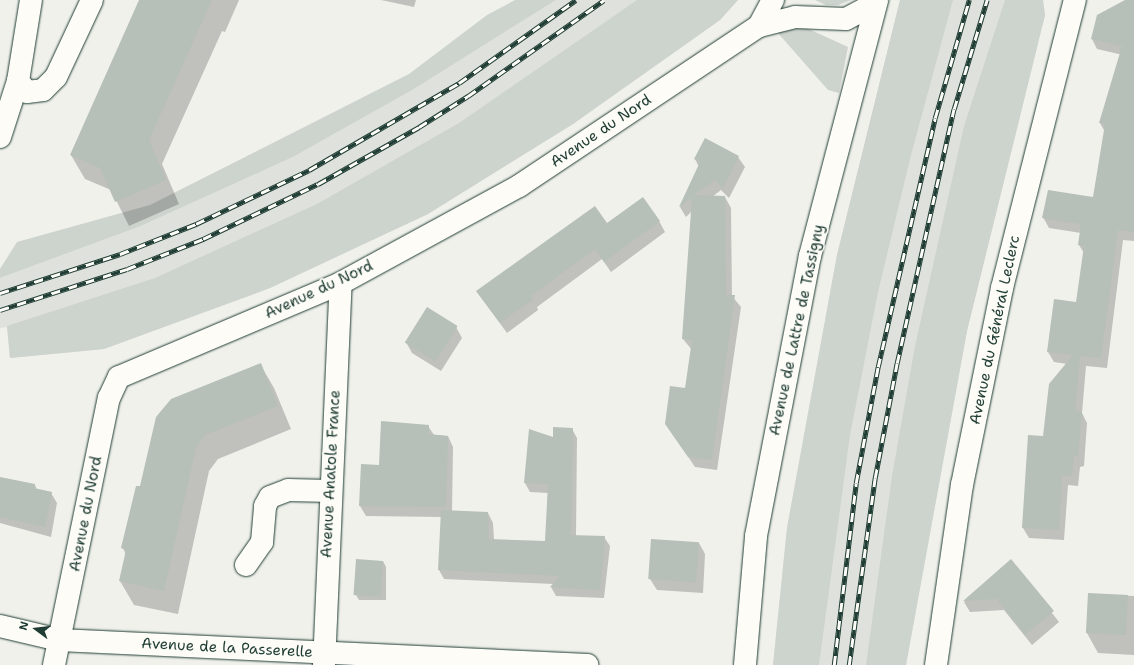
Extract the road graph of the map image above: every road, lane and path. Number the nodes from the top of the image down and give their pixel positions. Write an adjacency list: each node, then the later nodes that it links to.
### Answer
1 (31, 0): 10 (street)
2 (92, 0): 10 (street)
3 (773, 0): 9 (street)
4 (798, 0): 8 (street)
5 (873, 0): 8 (street)
6 (877, 0): 20 (street, Avenue de Lattre de Tassigny)
7 (1075, 0): 21 (street, Avenue du Général Leclerc)
8 (813, 16): 9 (street)
9 (759, 26): 12 (street, Avenue du Nord)
10 (18, 81): 11 (street)
11 (0, 137)
12 (341, 284): 13 (street, Avenue Anatole France); 16 (street, Avenue du Nord)
13 (331, 491): 14 (street); 17 (street, Avenue Anatole France)
14 (246, 565)
15 (0, 626): 16 (street, Avenue de la Passerelle)
16 (59, 640): 17 (street, Avenue de la Passerelle); 18 (street, Avenue du Nord)
17 (324, 659): 19 (street, Avenue de la Passerelle)
18 (54, 665)
19 (587, 665)
20 (745, 665)
21 (936, 665)

